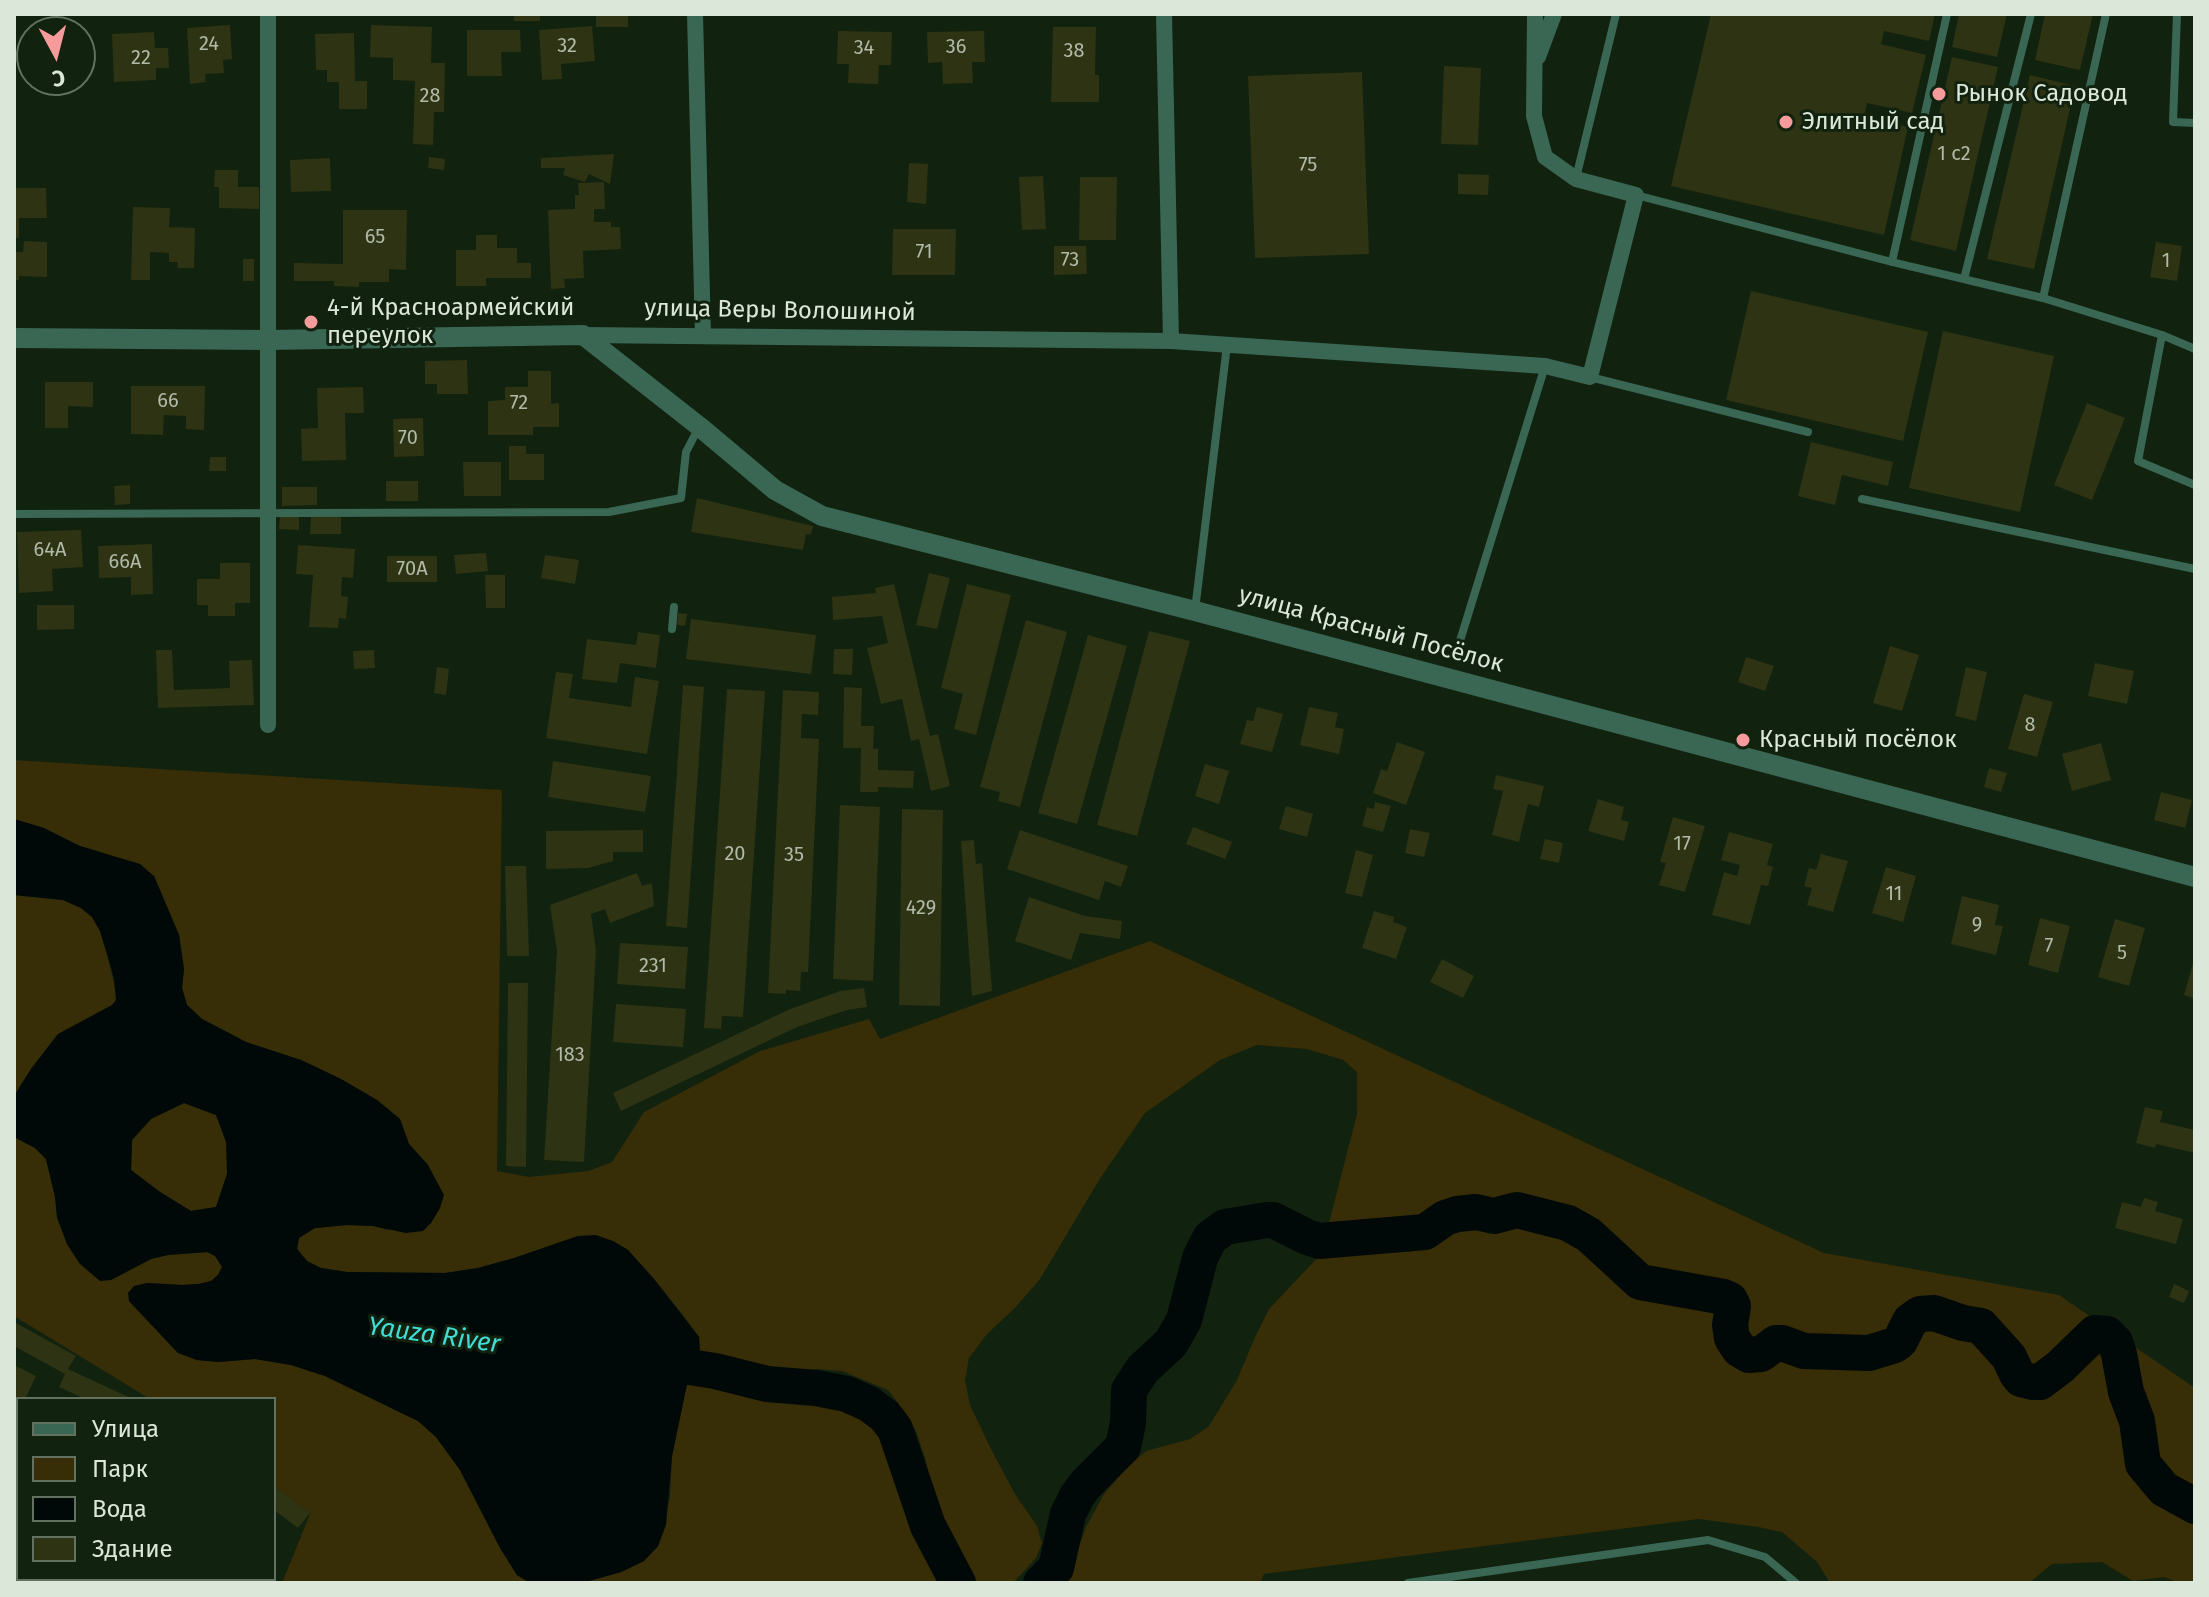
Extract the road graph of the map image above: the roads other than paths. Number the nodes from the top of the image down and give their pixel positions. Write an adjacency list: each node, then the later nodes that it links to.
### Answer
1 (268, 14): 22 (street)
2 (695, 14): 20 (street)
3 (1164, 14): 23 (street)
4 (1535, 14): 11 (street)
5 (1554, 14): 11 (street)
6 (1616, 14): 13 (lane)
7 (1947, 14): 15 (lane)
8 (2031, 14): 16 (lane)
9 (2106, 14): 17 (lane)
10 (2177, 14): 12 (lane)
11 (1533, 70): 13 (street)
12 (2195, 123)
13 (1576, 179): 14 (street)
14 (1636, 195): 15 (lane); 27 (street)
15 (1892, 262): 16 (lane)
16 (1964, 279): 17 (lane)
17 (2043, 298): 19 (lane)
18 (583, 335): 20 (street, улица Веры Волошиной); 22 (street, улица Веры Волошиной); 28 (street, улица Красный Посёлок)
19 (2162, 335): 25 (lane); 30 (lane)
20 (703, 336): 23 (street, улица Веры Волошиной)
21 (14, 338): 22 (street, улица Веры Волошиной)
22 (268, 340): 32 (street)
23 (1171, 341): 24 (street, улица Веры Волошиной)
24 (1227, 344): 26 (street, улица Веры Волошиной); 36 (lane)
25 (2195, 349)
26 (1545, 366): 27 (street, улица Веры Волошиной); 38 (lane)
27 (1590, 377): 29 (lane)
28 (700, 427): 32 (lane); 36 (street, улица Красный Посёлок)
29 (1808, 432)
30 (2195, 485)
31 (1862, 499): 34 (lane)
32 (268, 512): 33 (lane); 39 (street)
33 (14, 514)
34 (2195, 569)
35 (674, 607): 37 (lane)
36 (1195, 611): 40 (street, улица Красный Посёлок)
37 (672, 629)
38 (1459, 644)
39 (268, 725)
40 (2195, 877)
41 (1408, 1583): 42 (lane)
42 (1796, 1583)

